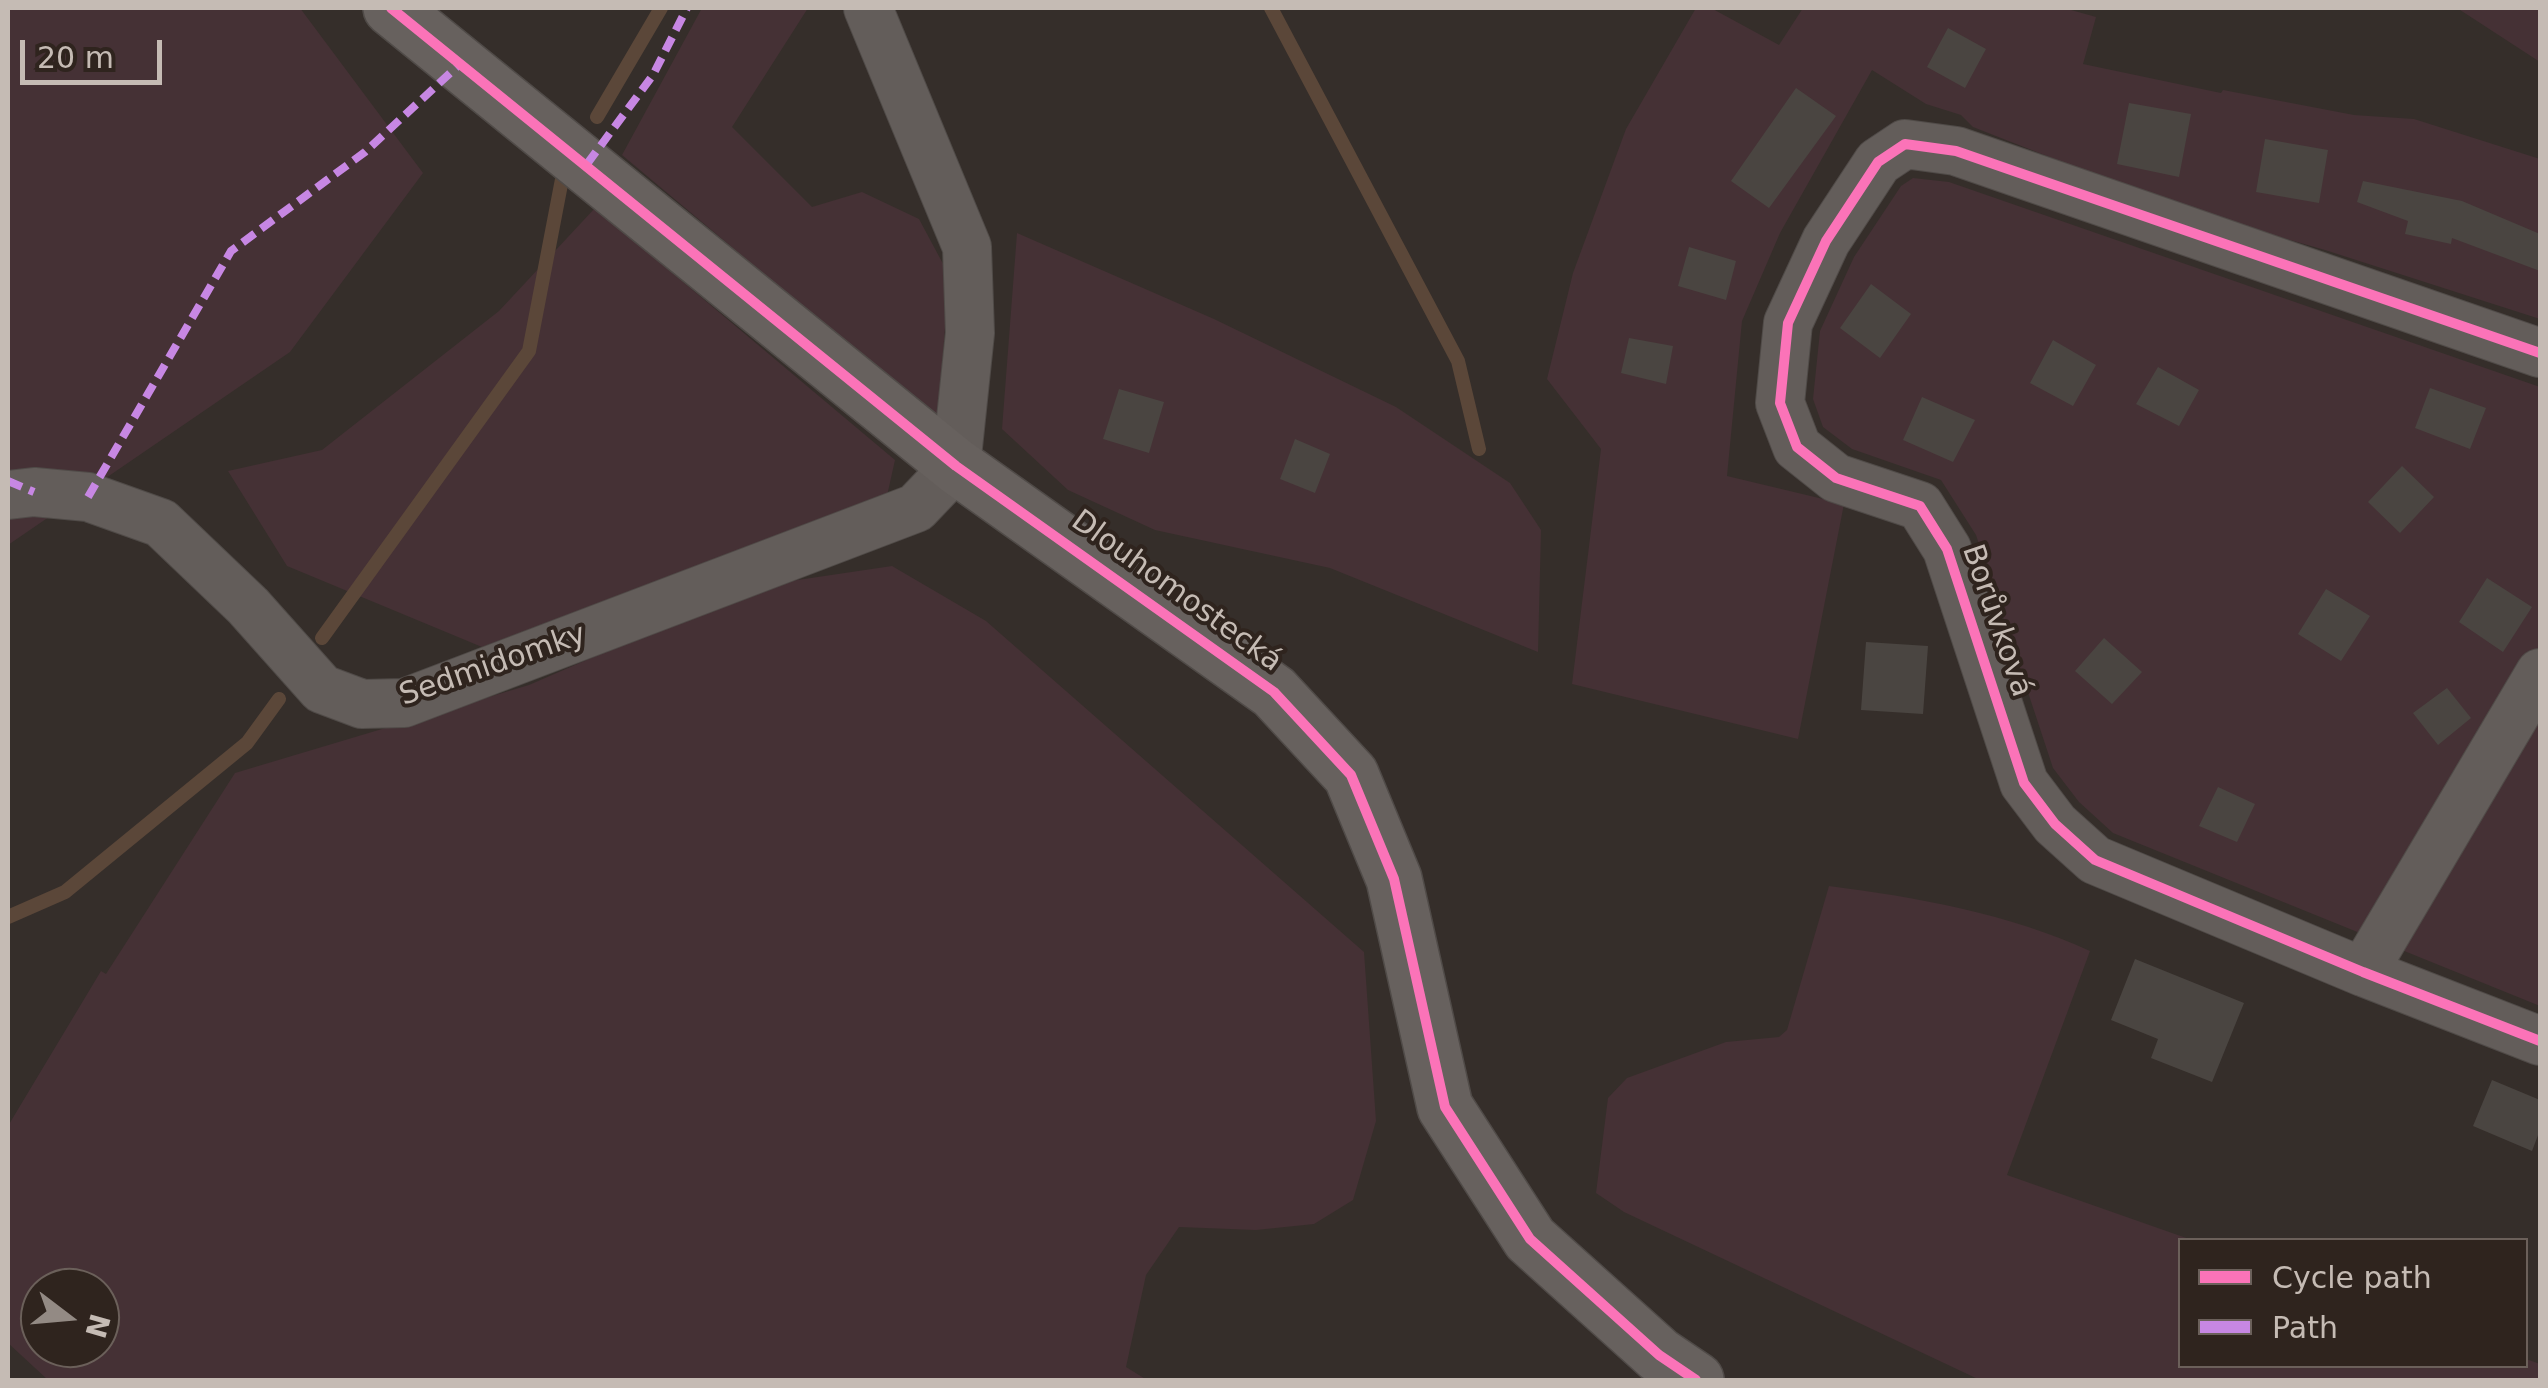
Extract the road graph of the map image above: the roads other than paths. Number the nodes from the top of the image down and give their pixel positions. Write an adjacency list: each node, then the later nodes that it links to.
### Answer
1 (391, 8): 4 (street, Dlouhomostecká)
2 (868, 8): 4 (street)
3 (2540, 354): 7 (street, Borůvková)
4 (956, 466): 5 (street, Sedmidomky); 9 (street, Dlouhomostecká)
5 (8, 494)
6 (2540, 673): 7 (street)
7 (2363, 972): 8 (street, Borůvková)
8 (2540, 1041)
9 (1696, 1380)

